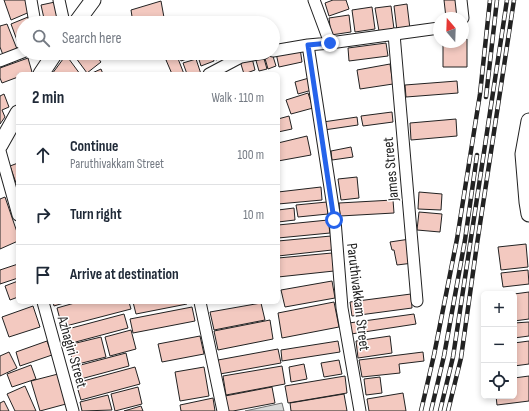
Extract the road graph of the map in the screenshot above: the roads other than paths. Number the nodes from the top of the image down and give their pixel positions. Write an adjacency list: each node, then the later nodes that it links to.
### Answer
1 (31, 0): 7 (street)
2 (59, 0): 8 (street)
3 (93, 0): 9 (street)
4 (314, 0): 12 (street)
5 (461, 0): 6 (street)
6 (462, 12)
7 (34, 16)
8 (62, 16)
9 (81, 16)
10 (433, 29): 11 (street)
11 (394, 34): 12 (street); 28 (street, James Street)
12 (330, 43): 13 (street)
13 (308, 45): 14 (street); 33 (street, Paruthivakkam Street)
14 (280, 50)
15 (16, 55): 18 (street)
16 (50, 60): 19 (street)
17 (236, 60): 20 (street)
18 (0, 61)
19 (42, 72)
20 (213, 72)
21 (16, 117): 23 (street)
22 (529, 121): 25 (street)
23 (0, 145)
24 (0, 151): 27 (street)
25 (526, 154): 26 (street)
26 (528, 206)
27 (16, 208)
28 (417, 301)
29 (44, 304): 31 (street, Azhagiri Street)
30 (200, 304): 32 (street)
31 (73, 411)
32 (223, 411)
33 (360, 411)

